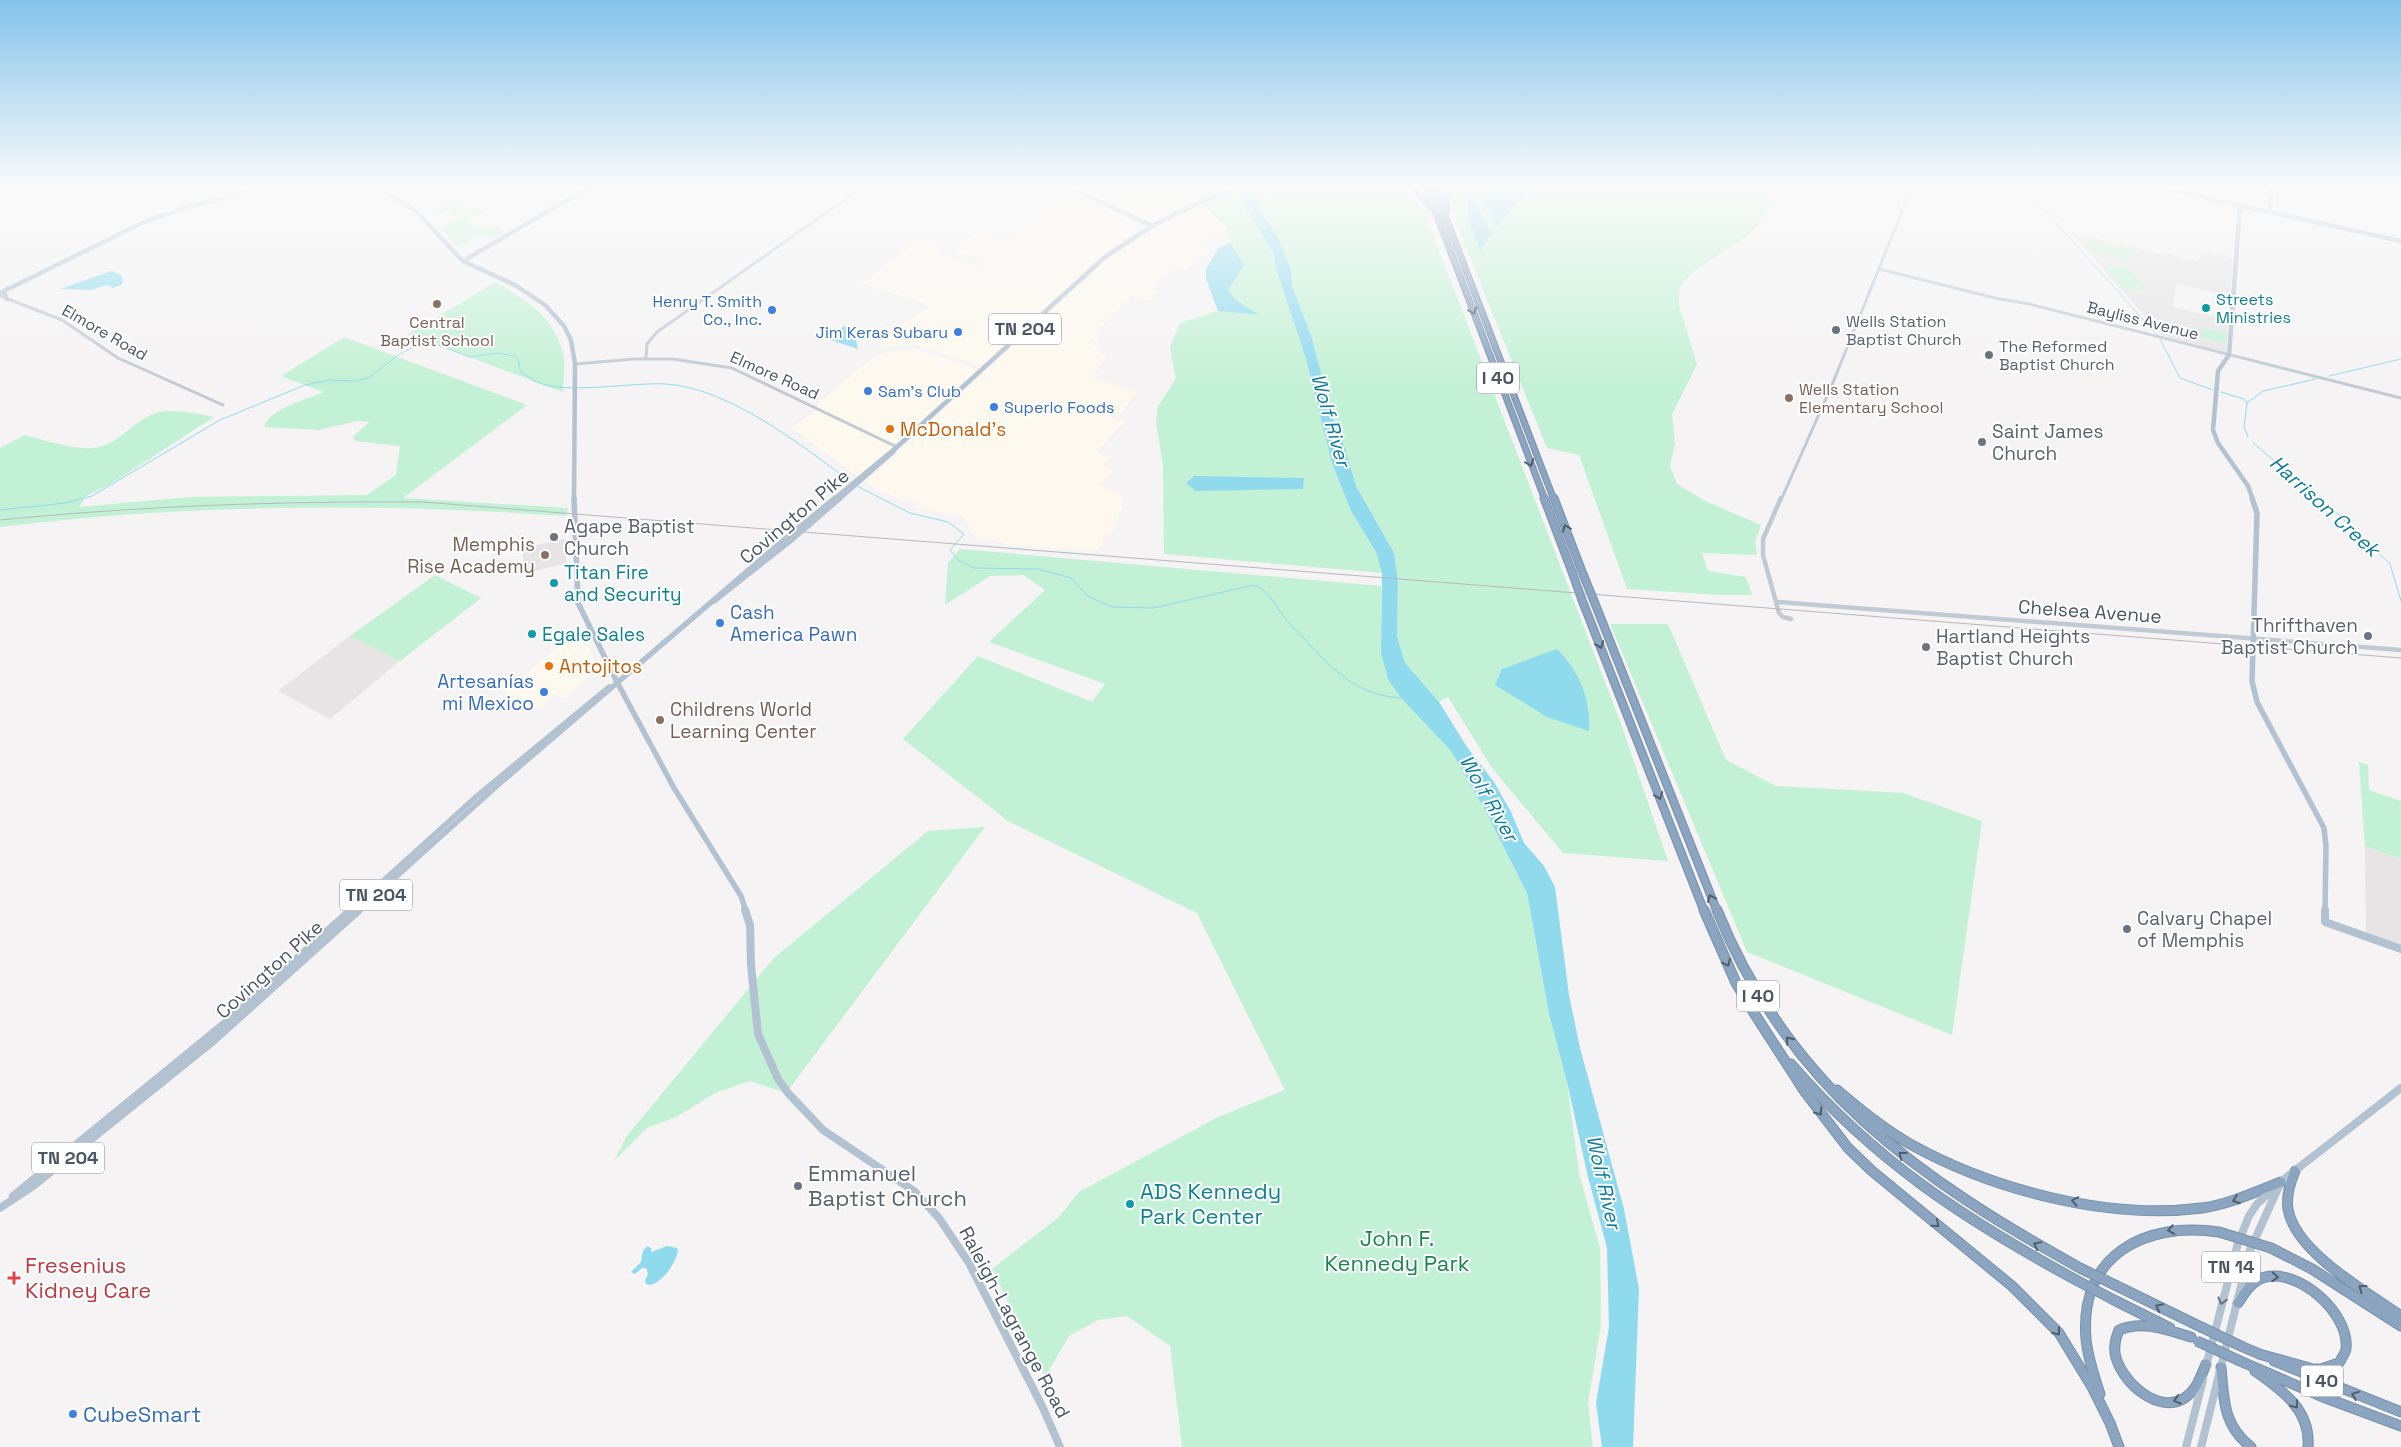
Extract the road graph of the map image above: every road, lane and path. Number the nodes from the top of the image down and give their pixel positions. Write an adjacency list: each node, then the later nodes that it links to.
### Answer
1 (79, 252): 11 (main road)
2 (455, 252): 10 (main road, Raleigh-Lagrange Road)
3 (480, 252): 10 (main road)
4 (771, 252): 16 (street)
5 (1114, 252): 20 (main road, Covington Pike / TN 204)
6 (1451, 252): 27 (highway, I 40, one-way to 27, bridge)
7 (1459, 252): 28 (highway, I 40, one-way to 7, bridge)
8 (1886, 252): 12 (street)
9 (2236, 252): 15 (main road)
10 (464, 261): 17 (main road, Raleigh-Lagrange Road)
11 (52, 265): 13 (main road); 14 (main road)
12 (1879, 268): 15 (street, Bayliss Avenue); 21 (street)
13 (8, 289): 14 (main road); 14 (main road)
14 (2, 296): 19 (street, Elmore Road)
15 (2229, 355): 18 (street, Bayliss Avenue); 23 (main road)
16 (646, 357): 17 (street, Elmore Road); 20 (street, Elmore Road)
17 (574, 364): 25 (main road, Raleigh-Lagrange Road)
18 (2401, 398)
19 (223, 405)
20 (897, 447): 25 (main road, Covington Pike / TN 204, bridge)
21 (1777, 602): 22 (street); 23 (street, Chelsea Avenue)
22 (1791, 619)
23 (2254, 639): 24 (street, Chelsea Avenue); 26 (main road)
24 (2401, 650)
25 (617, 682): 32 (main road, Covington Pike / TN 204); 44 (main road, Raleigh-Lagrange Road)
26 (2401, 949)
27 (1754, 1013): 36 (highway, I 40, bridge); 42 (highway, one-way to 42)
28 (1803, 1058): 31 (highway, one-way to 28); 37 (highway, I 40, one-way to 28, bridge)
29 (2401, 1088): 30 (main road, TN 14)
30 (2295, 1171): 31 (main road, TN 14); 34 (highway, one-way to 30)
31 (2281, 1182): 33 (main road, TN 14); 39 (main road, TN 14, one-way to 39)
32 (0, 1208)
33 (2238, 1303): 37 (highway, one-way to 37); 40 (main road, TN 14)
34 (2401, 1316)
35 (2401, 1326): 42 (highway, one-way to 42, bridge)
36 (2194, 1339): 38 (highway, I 40, bridge); 39 (highway, one-way to 36)
37 (2258, 1354): 41 (highway, I 40, one-way to 37)
38 (2243, 1362): 43 (highway, I 40); 49 (highway, one-way to 49)
39 (2206, 1364): 46 (main road, TN 14)
40 (2222, 1366): 47 (main road, TN 14); 48 (highway)
41 (2401, 1412)
42 (2111, 1425): 45 (highway)
43 (2401, 1426)
44 (1060, 1447)
45 (2119, 1447)
46 (2186, 1447)
47 (2201, 1447)
48 (2251, 1447)
49 (2308, 1447)

